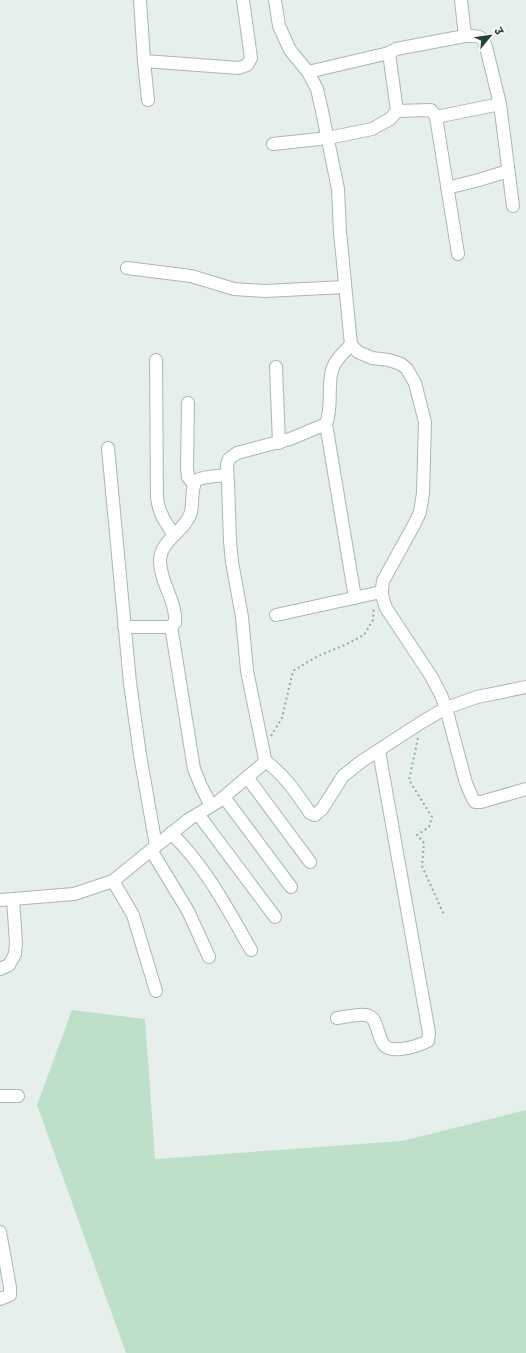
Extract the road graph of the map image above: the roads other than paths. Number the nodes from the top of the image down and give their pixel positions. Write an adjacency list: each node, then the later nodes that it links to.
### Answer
1 (140, 0): 7 (street)
2 (243, 0): 7 (street)
3 (275, 0): 8 (street)
4 (461, 0): 5 (street)
5 (465, 36): 6 (street); 10 (street)
6 (389, 53): 8 (street); 11 (street)
7 (144, 61): 9 (street)
8 (308, 72): 13 (street)
9 (148, 100)
10 (500, 104): 12 (street); 15 (street)
11 (397, 111): 12 (street); 13 (street)
12 (436, 117): 16 (street)
13 (328, 138): 14 (street); 20 (street)
14 (273, 144)
15 (508, 171): 16 (street); 17 (street)
16 (447, 188): 18 (street)
17 (513, 206)
18 (458, 254)
19 (127, 268): 20 (street)
20 (344, 287): 21 (street)
21 (351, 345): 25 (street); 31 (street)
22 (156, 360): 30 (street)
23 (276, 367): 26 (street)
24 (188, 403): 29 (street)
25 (326, 424): 26 (street); 32 (street)
26 (279, 443): 28 (street)
27 (108, 448): 35 (street)
28 (228, 475): 29 (street); 39 (street)
29 (194, 485): 30 (street)
30 (174, 535): 34 (street)
31 (381, 592): 32 (street); 37 (street)
32 (355, 598): 33 (street)
33 (276, 615)
34 (171, 626): 35 (street); 43 (street)
35 (124, 627): 46 (street)
36 (526, 688): 37 (street)
37 (446, 708): 38 (street); 41 (street)
38 (378, 750): 39 (street); 57 (street)
39 (265, 761): 40 (street)
40 (247, 777): 42 (street); 47 (street)
41 (526, 789)
42 (224, 797): 43 (street); 49 (street)
43 (211, 806): 44 (street)
44 (198, 814): 45 (street); 52 (street)
45 (171, 833): 46 (street); 53 (street)
46 (154, 848): 48 (street); 54 (street)
47 (310, 862)
48 (113, 881): 51 (street); 56 (street)
49 (291, 887)
50 (0, 900): 51 (street)
51 (13, 900): 55 (street)
52 (275, 917)
53 (250, 950)
54 (208, 957)
55 (0, 969)
56 (156, 991)
57 (337, 1018)
58 (0, 1096): 59 (street)
59 (18, 1096)
60 (0, 1232): 61 (street)
61 (0, 1299)

